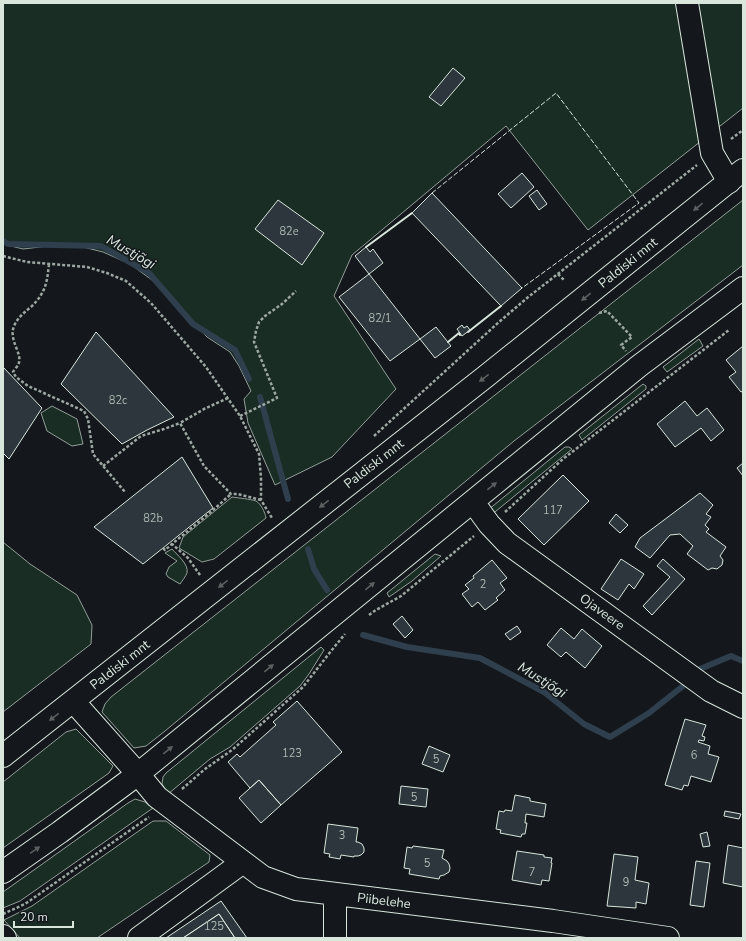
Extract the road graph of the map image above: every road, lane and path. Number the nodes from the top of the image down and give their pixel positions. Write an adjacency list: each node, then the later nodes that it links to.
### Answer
1 (686, 3): 5 (main road)
2 (743, 130): 3 (path)
3 (728, 141)
4 (700, 162): 8 (path)
5 (736, 176): 31 (main road, Paldiski mnt, one-way to 31)
6 (3, 256): 7 (path)
7 (49, 264): 15 (path); 19 (path)
8 (558, 274): 9 (path); 18 (path)
9 (564, 280)
10 (743, 288): 23 (main road, one-way to 10)
11 (296, 291): 16 (path)
12 (596, 314): 14 (path)
13 (729, 330): 25 (path)
14 (628, 353)
15 (228, 398): 16 (path); 17 (path)
16 (240, 416): 22 (path)
17 (180, 423): 19 (path); 21 (path)
18 (371, 438)
19 (103, 466): 20 (path)
20 (125, 492)
21 (232, 494): 22 (path); 26 (path)
22 (261, 500): 24 (path)
23 (473, 502): 25 (main road, Ojaveere); 34 (main road, one-way to 23)
24 (278, 514)
25 (488, 524): 29 (path); 32 (main road, Ojaveere)
26 (172, 544): 27 (path); 28 (path)
27 (163, 548)
28 (195, 579)
29 (365, 618)
30 (349, 630): 35 (path)
31 (74, 702): 33 (main road, Paldiski mnt, one-way to 33); 34 (main road, Piibelehe)
32 (743, 707)
33 (3, 756)
34 (138, 774): 37 (main road, Piibelehe); 38 (main road, one-way to 34)
35 (177, 793)
36 (154, 814): 40 (path)
37 (243, 862): 39 (main road, Piibelehe); 44 (main road)
38 (3, 872)
39 (335, 894): 41 (main road, Piibelehe); 45 (main road)
40 (3, 914)
41 (553, 930): 46 (main road, Piibelehe)
42 (3, 936): 43 (main road)
43 (5, 938)
44 (139, 938)
45 (335, 938)
46 (668, 938)

